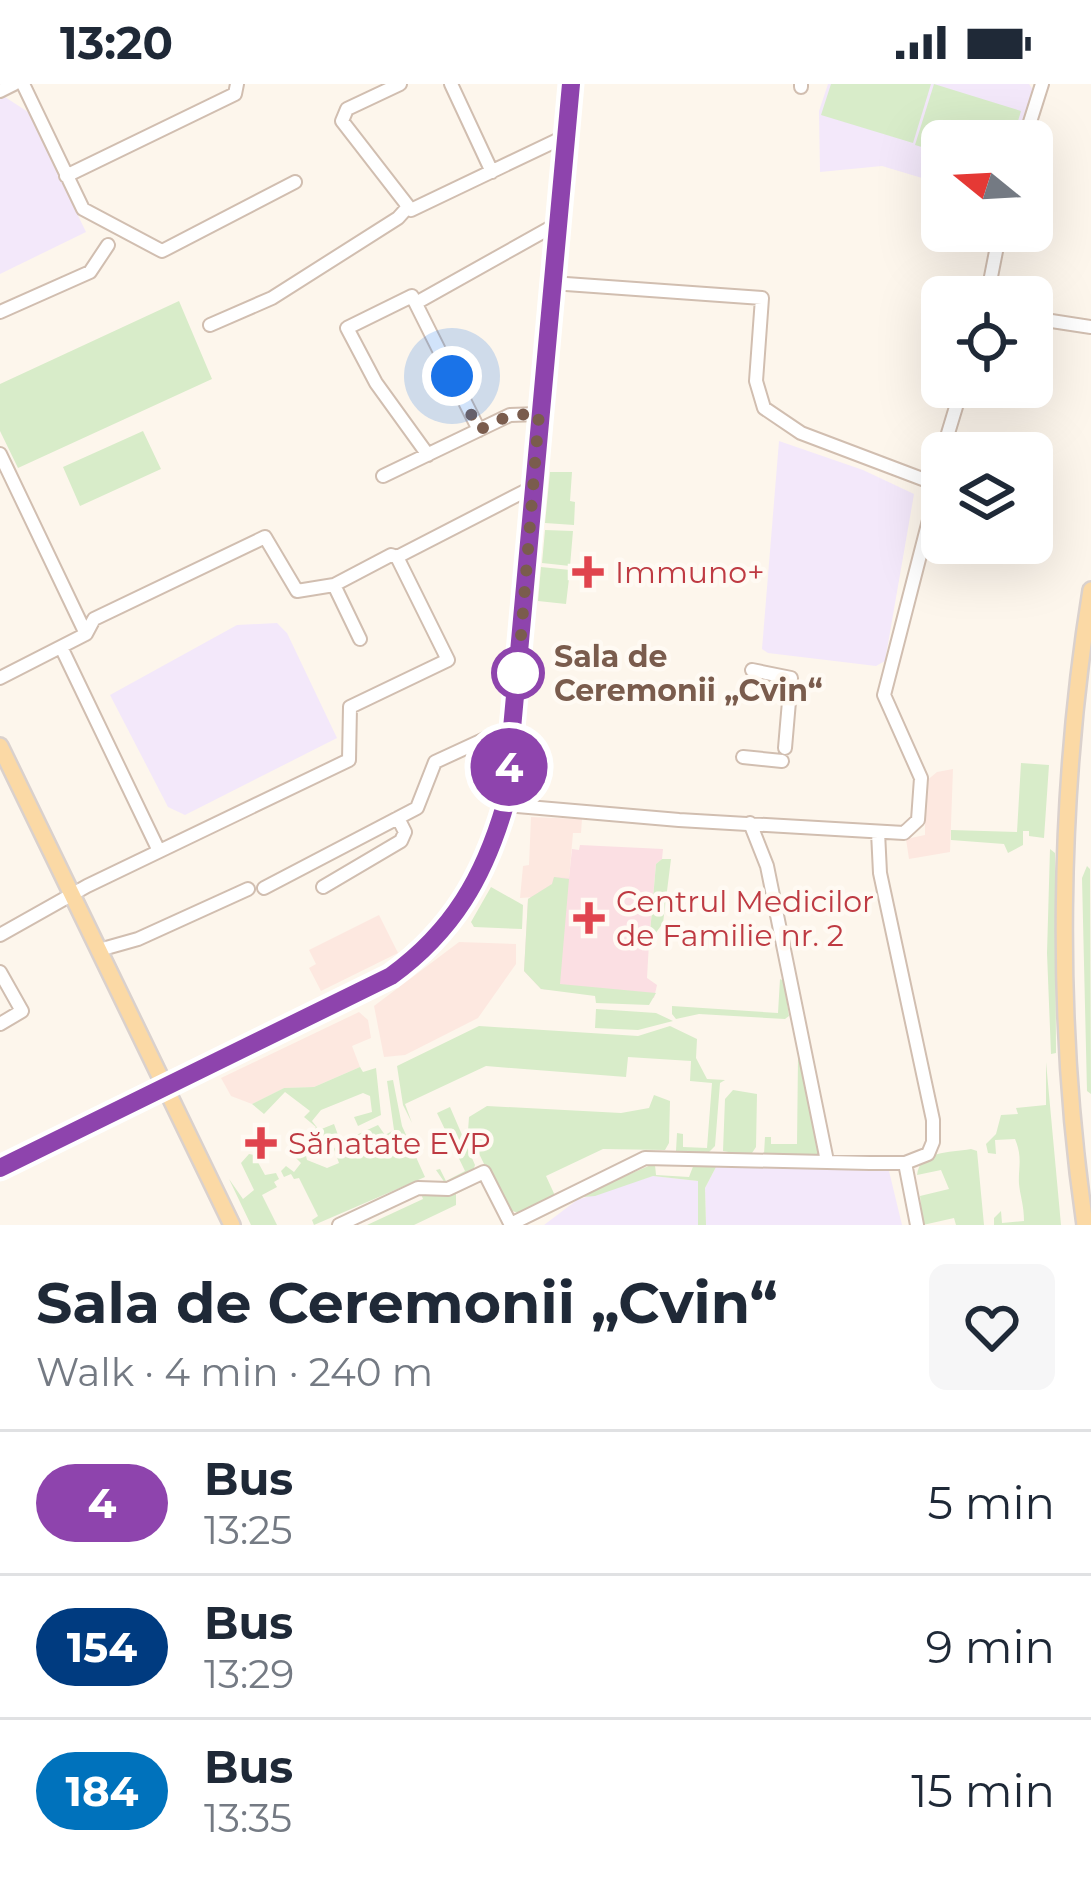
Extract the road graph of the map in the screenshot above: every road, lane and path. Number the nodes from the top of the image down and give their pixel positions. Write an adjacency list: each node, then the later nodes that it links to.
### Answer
1 (18, 84): 7 (street); 11 (street)
2 (237, 84): 11 (street)
3 (400, 84): 13 (street)
4 (451, 84): 10 (street)
5 (571, 84): 9 (main road)
6 (1042, 84): 8 (street)
7 (0, 91)
8 (1031, 120)
9 (566, 136): 10 (street); 14 (main road)
10 (492, 172): 13 (street)
11 (66, 176): 12 (street)
12 (296, 182)
13 (407, 208): 20 (street)
14 (557, 224): 16 (main road); 17 (street)
15 (108, 245): 18 (street)
16 (552, 283): 22 (main road); 27 (street)
17 (416, 303): 23 (street); 25 (street)
18 (0, 312)
19 (1053, 321): 21 (street)
20 (210, 325)
21 (1091, 327)
22 (539, 414): 23 (street); 28 (main road)
23 (479, 430): 25 (street)
24 (0, 454): 33 (street)
25 (428, 455): 26 (street)
26 (383, 476)
27 (921, 478)
28 (533, 487): 30 (street); 38 (main road)
29 (921, 552): 44 (street)
30 (397, 557): 31 (street); 45 (street)
31 (334, 585): 33 (street); 34 (street)
32 (1091, 590): 62 (main road)
33 (86, 634): 35 (street)
34 (361, 639)
35 (62, 649): 37 (street); 45 (street)
36 (752, 670): 40 (street)
37 (0, 678)
38 (513, 725): 41 (main road); 42 (street)
39 (0, 746): 49 (main road)
40 (743, 757)
41 (505, 805): 43 (street); 54 (main road)
42 (398, 818): 46 (street); 47 (street)
43 (750, 823): 44 (street); 55 (street)
44 (878, 832): 56 (street)
45 (160, 851): 49 (street)
46 (322, 887)
47 (264, 888)
48 (248, 889): 51 (street)
49 (73, 897): 50 (street); 51 (main road)
50 (0, 935)
51 (99, 950): 54 (main road)
52 (0, 972): 53 (street)
53 (0, 1024)
54 (165, 1089): 57 (main road); 58 (main road)
55 (827, 1161): 56 (street); 60 (street)
56 (905, 1163): 61 (street)
57 (0, 1168)
58 (232, 1225)
59 (339, 1225): 60 (street)
60 (511, 1225)
61 (917, 1225)
62 (1085, 1225)

